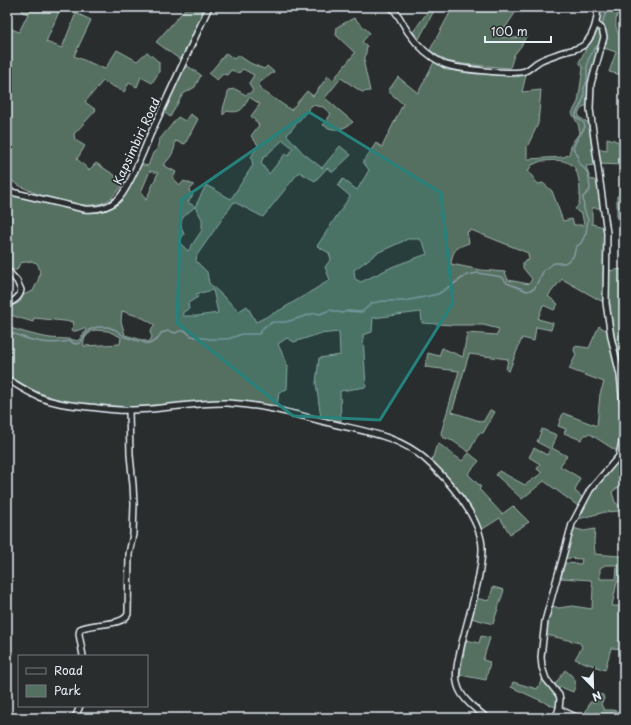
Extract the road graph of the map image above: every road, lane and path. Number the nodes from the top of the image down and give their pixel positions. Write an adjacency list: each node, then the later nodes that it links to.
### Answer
1 (209, 7): 5 (street, Kapsimbiri Road)
2 (391, 7): 4 (street)
3 (598, 7): 4 (street)
4 (596, 24): 10 (street)
5 (7, 191)
6 (7, 270): 7 (street)
7 (7, 303)
8 (7, 379): 9 (street)
9 (129, 410): 12 (street); 16 (street)
10 (624, 413)
11 (624, 432): 14 (street)
12 (83, 655)
13 (80, 707): 15 (street)
14 (559, 709): 17 (street); 18 (street)
15 (75, 718)
16 (487, 718)
17 (555, 718)
18 (578, 718)

